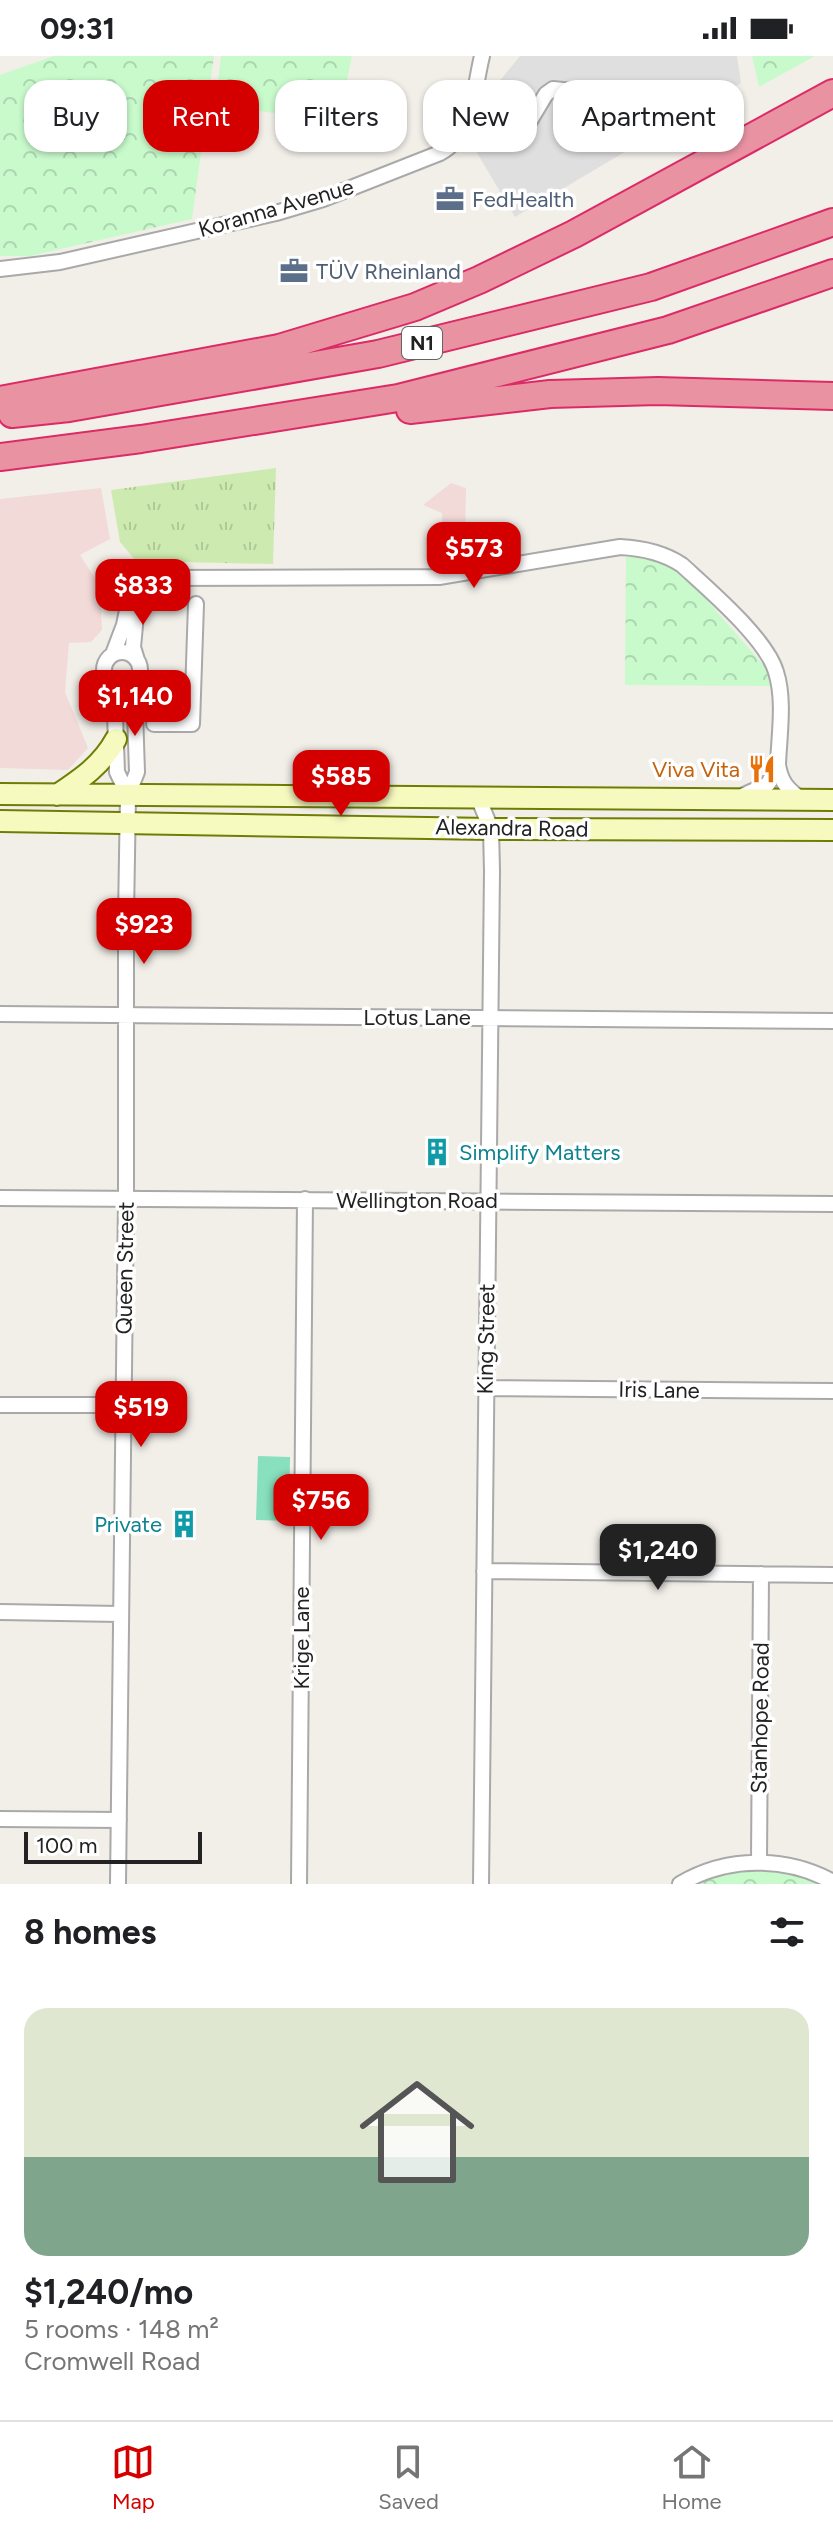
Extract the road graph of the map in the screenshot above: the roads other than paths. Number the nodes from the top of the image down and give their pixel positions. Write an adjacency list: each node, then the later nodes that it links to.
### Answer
1 (482, 56): 2 (street)
2 (476, 80)
3 (553, 90): 5 (street)
4 (833, 93): 11 (highway)
5 (537, 109)
6 (442, 152): 8 (street, Koranna Avenue)
7 (833, 222): 12 (highway, N1)
8 (0, 269)
9 (833, 273): 13 (highway, N1)
10 (833, 396): 13 (highway)
11 (0, 400)
12 (0, 415)
13 (141, 439): 14 (highway, N1)
14 (0, 457)
15 (149, 578): 16 (street); 16 (street); 24 (street)
16 (133, 592): 18 (street); 19 (street)
17 (196, 604): 22 (street)
18 (113, 654): 19 (street); 21 (street)
19 (137, 660): 20 (street)
20 (137, 681): 21 (street); 27 (street)
21 (114, 686): 23 (street)
22 (154, 724)
23 (116, 739): 26 (main road); 27 (street)
24 (778, 765): 29 (street); 30 (street)
25 (0, 794): 26 (main road, Alexandra Road)
26 (57, 795): 27 (main road, Alexandra Road)
27 (128, 795): 28 (main road, Alexandra Road); 33 (street, Queen Street)
28 (478, 797): 29 (main road, Alexandra Road); 34 (street, King Street)
29 (736, 798): 30 (main road, Alexandra Road)
30 (802, 799): 31 (main road, Alexandra Road)
31 (833, 800)
32 (0, 821): 33 (main road, Alexandra Road)
33 (128, 822): 34 (main road, Alexandra Road); 37 (street, Queen Street)
34 (491, 829): 35 (main road, Alexandra Road); 38 (street, King Street)
35 (833, 830)
36 (0, 1014): 37 (street, Lotus Lane)
37 (125, 1015): 38 (street, Lotus Lane); 41 (street, Queen Street)
38 (490, 1018): 39 (street, Lotus Lane); 43 (street, King Street)
39 (833, 1021)
40 (0, 1198): 41 (street, Wellington Road)
41 (126, 1199): 42 (street, Wellington Road); 48 (street, Queen Street)
42 (305, 1199): 43 (street, Wellington Road); 59 (street, Krige Lane)
43 (489, 1201): 44 (street, Wellington Road); 45 (street, King Street)
44 (833, 1204)
45 (486, 1388): 46 (street, Iris Lane); 49 (street, King Street)
46 (833, 1391)
47 (0, 1405): 48 (street)
48 (122, 1405): 53 (street, Queen Street)
49 (484, 1571): 50 (street); 60 (street, King Street)
50 (761, 1574): 51 (street); 56 (street, Stanhope Road)
51 (833, 1575)
52 (0, 1612): 53 (street)
53 (120, 1614): 55 (street, Queen Street)
54 (0, 1819): 55 (street)
55 (119, 1820): 58 (street, Queen Street)
56 (759, 1862): 57 (street); 61 (street)
57 (833, 1882)
58 (118, 1884)
59 (299, 1884)
60 (481, 1884)
61 (680, 1884)

